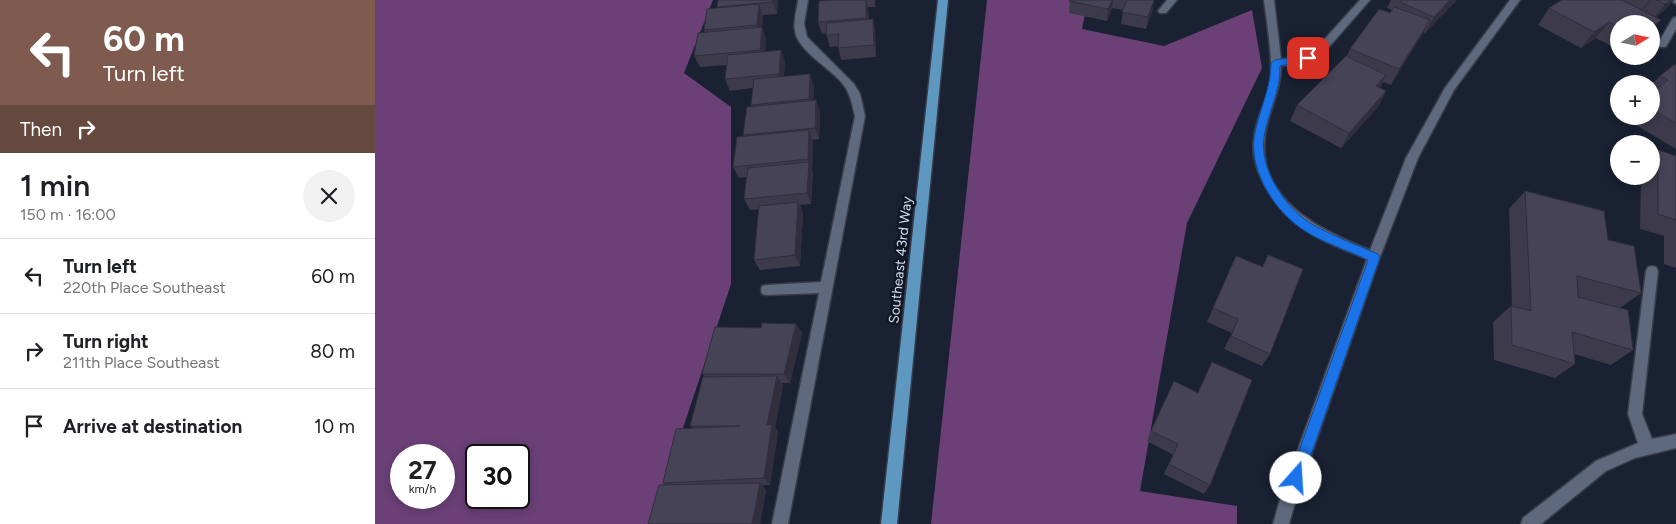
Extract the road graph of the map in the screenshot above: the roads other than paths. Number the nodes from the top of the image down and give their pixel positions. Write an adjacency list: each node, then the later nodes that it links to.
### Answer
1 (803, 0): 13 (street)
2 (943, 0): 18 (main road, Southeast 43rd Way)
3 (1172, 0): 7 (street)
4 (1269, 0): 10 (street)
5 (1365, 0): 10 (street)
6 (1515, 0): 11 (street)
7 (1163, 11)
8 (1676, 20): 9 (street)
9 (1663, 45)
10 (1275, 63): 11 (street)
11 (1374, 257): 19 (street)
12 (1652, 271): 16 (street)
13 (827, 287): 14 (street); 17 (street)
14 (767, 290)
15 (1676, 441): 16 (street)
16 (1647, 447): 20 (street)
17 (780, 524)
18 (889, 524)
19 (1281, 524)
20 (1529, 524)

